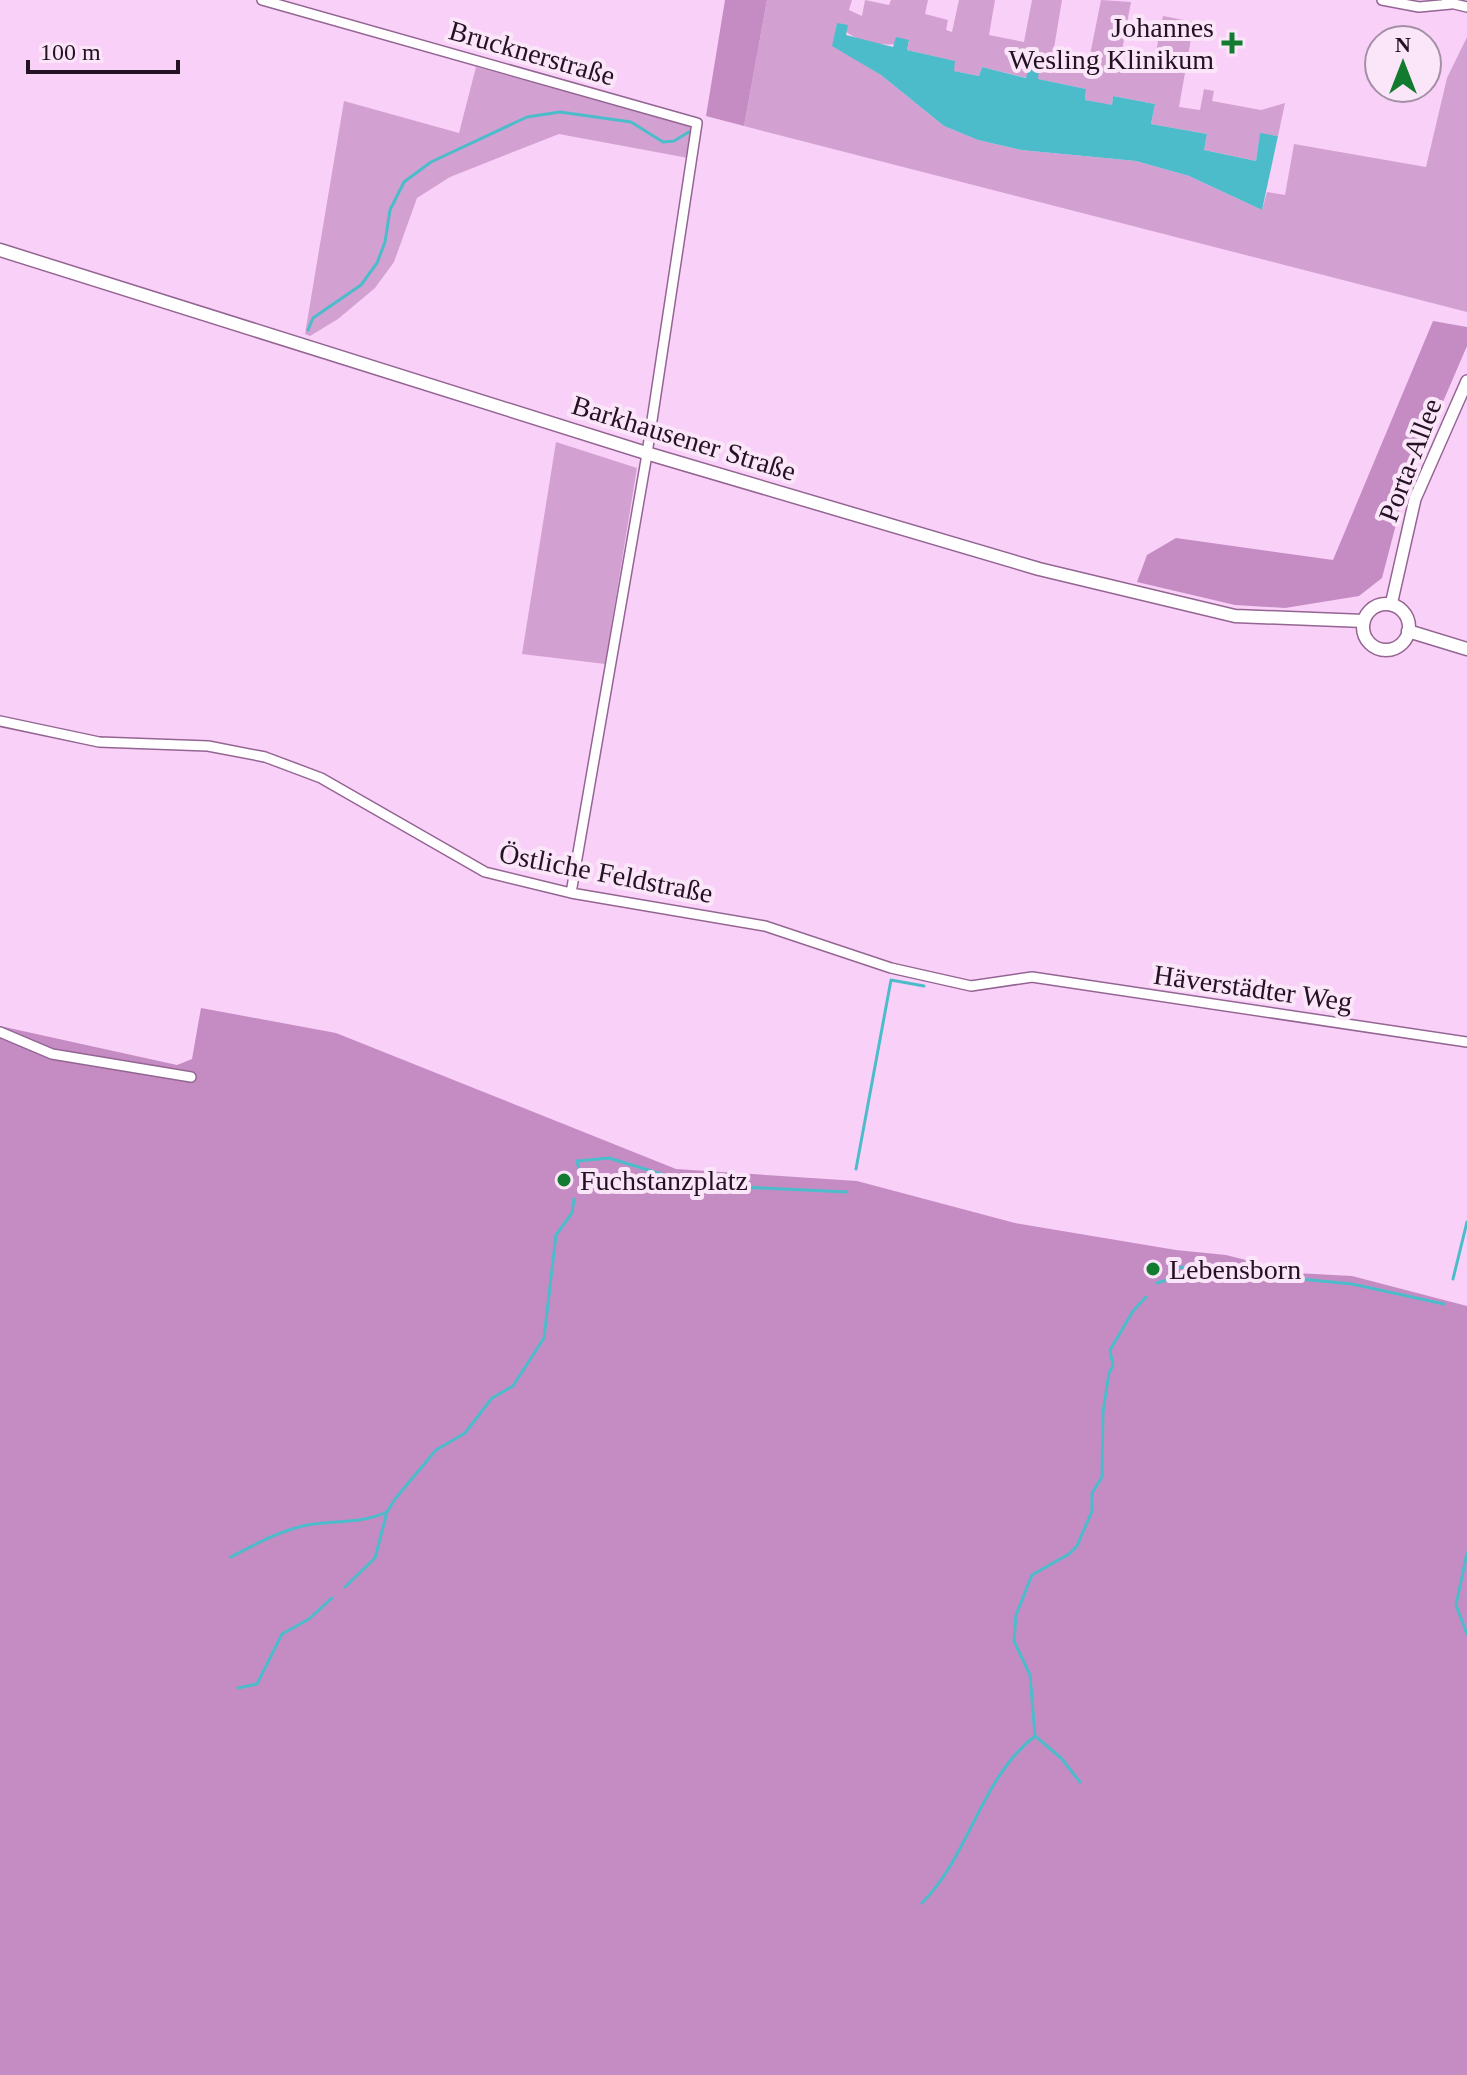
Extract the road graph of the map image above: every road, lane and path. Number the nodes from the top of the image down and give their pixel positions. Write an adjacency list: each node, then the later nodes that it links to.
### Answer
1 (262, 0): 7 (street, Brucknerstraße)
2 (1382, 0): 3 (street)
3 (1447, 2): 4 (street)
4 (1467, 7)
5 (0, 250): 7 (main road, Barkhausener Straße)
6 (1467, 381): 8 (street, Porta-Allee)
7 (646, 453): 9 (main road, Barkhausener Straße); 13 (street)
8 (1391, 605): 9 (main road); 10 (main road)
9 (1364, 621): 10 (main road)
10 (1408, 631): 11 (main road)
11 (1467, 649)
12 (0, 721): 13 (street, Östliche Feldstraße)
13 (571, 893): 14 (street, Östliche Feldstraße)
14 (1032, 977): 16 (street, Häverstädter Weg)
15 (0, 1032): 17 (street)
16 (1467, 1042)
17 (191, 1077)

